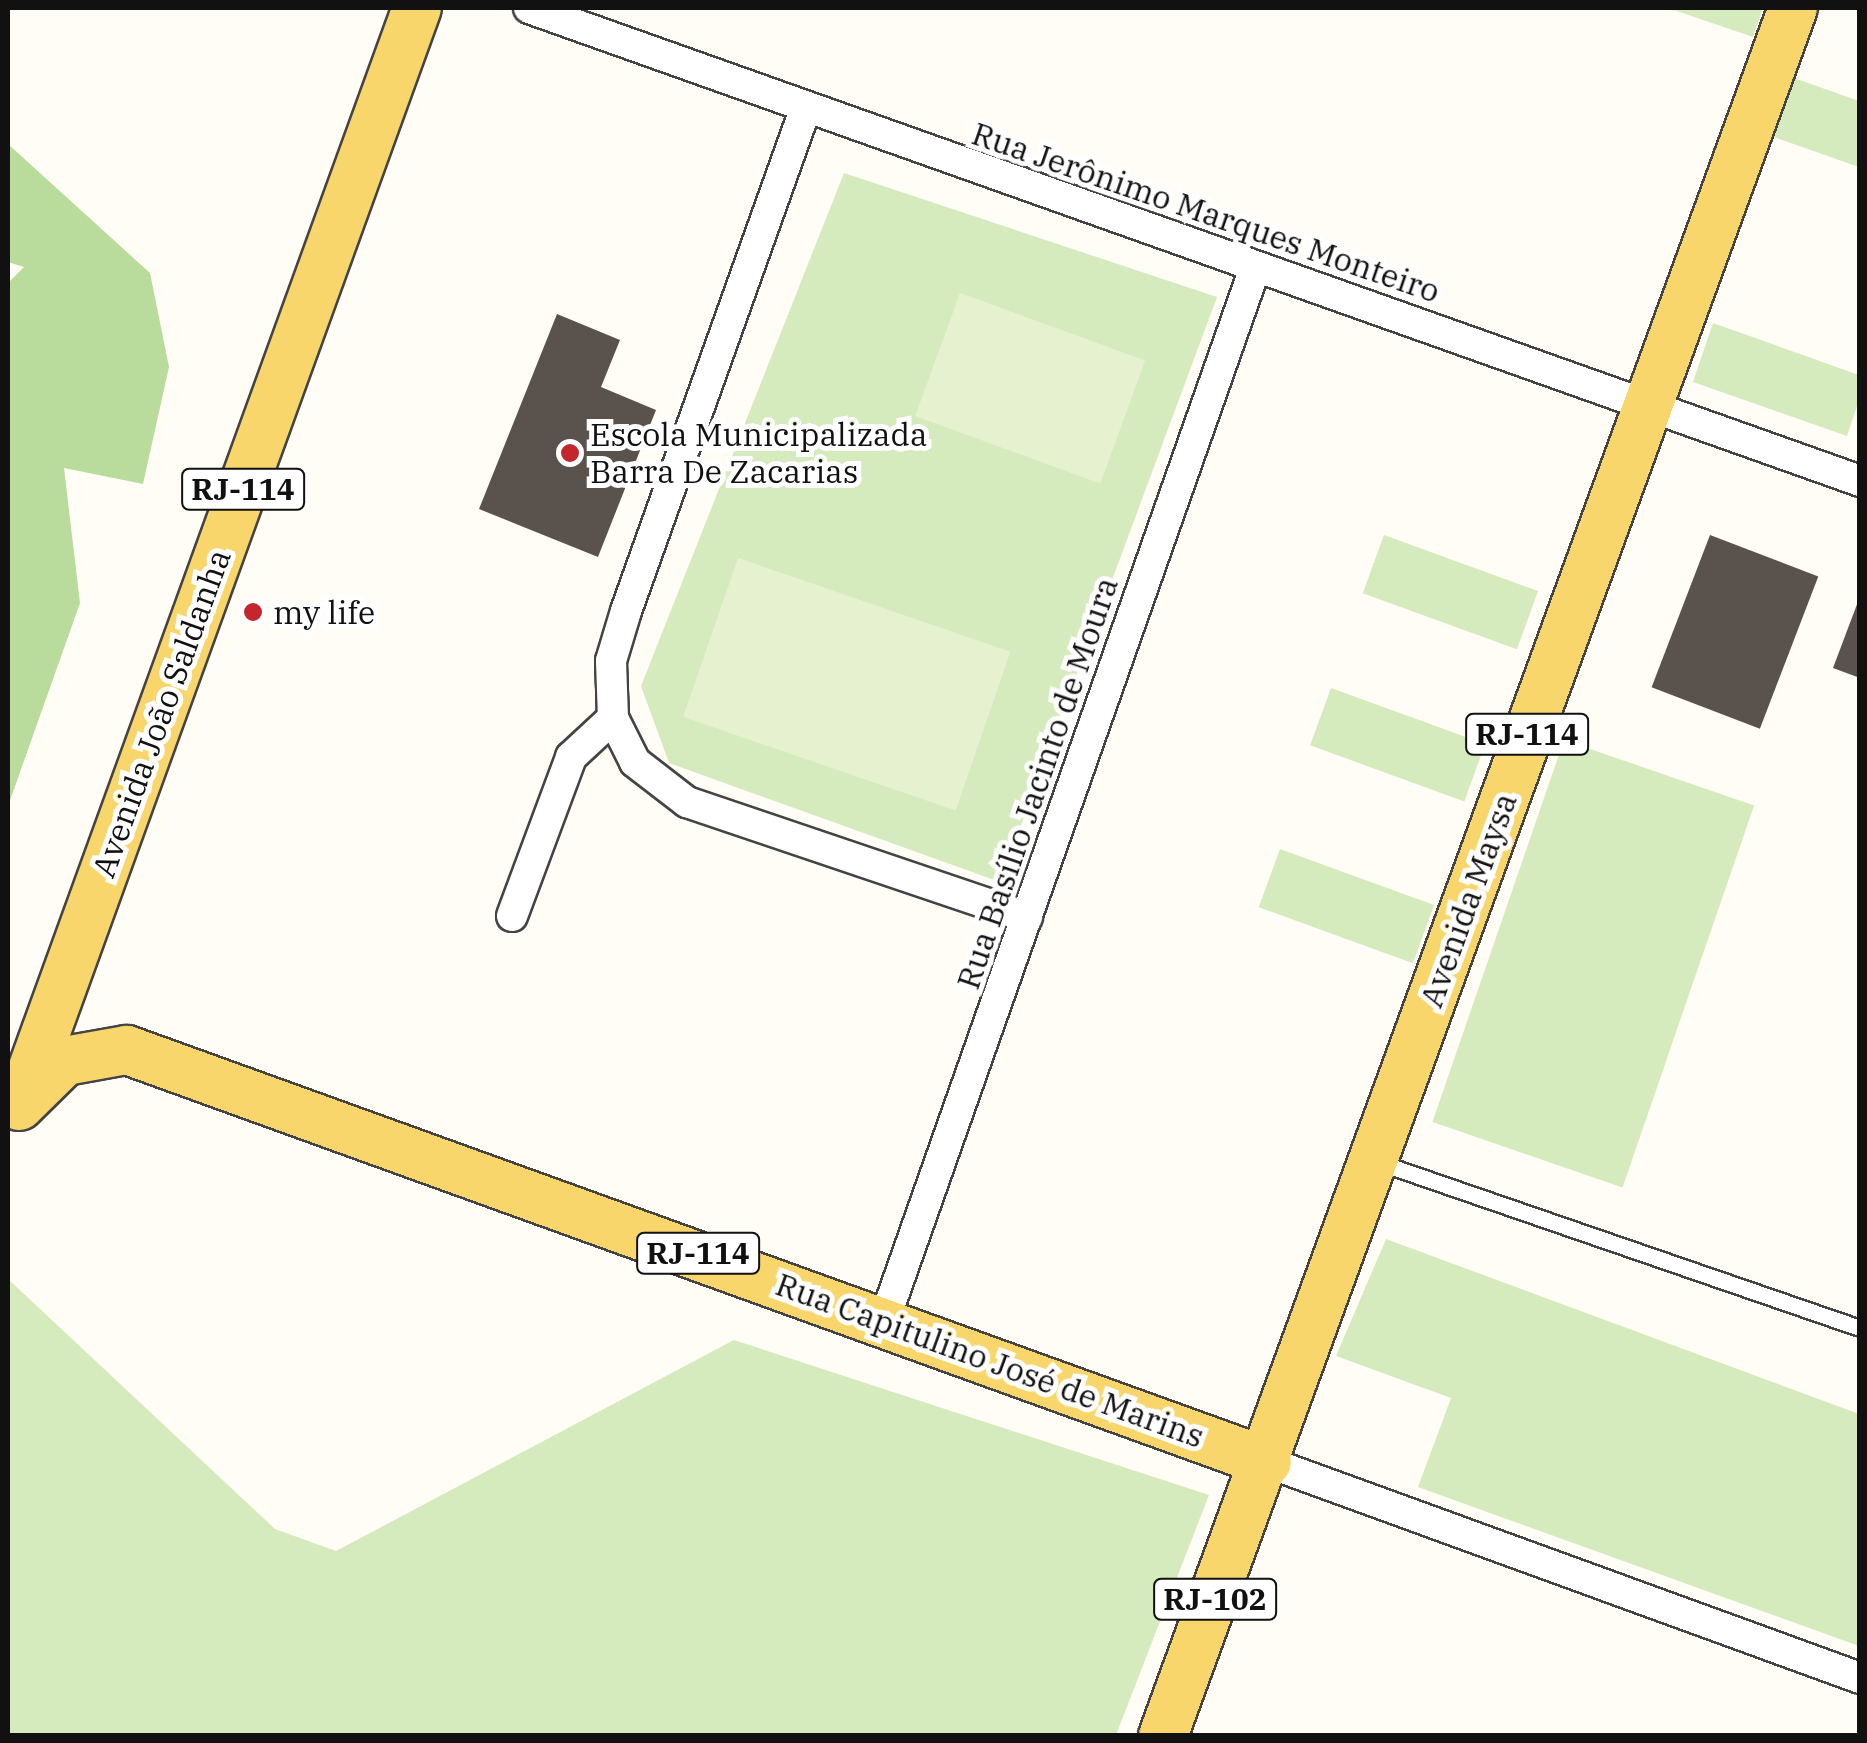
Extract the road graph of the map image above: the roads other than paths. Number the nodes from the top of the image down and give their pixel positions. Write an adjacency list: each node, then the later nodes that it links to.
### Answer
1 (417, 8): 11 (main road, Avenida João Saldanha / RJ-114)
2 (528, 8): 4 (street, Rua Jerônimo Marques Monteiro)
3 (1793, 8): 6 (main road, Avenida Maysa / RJ-114)
4 (806, 107): 5 (street, Rua Jerônimo Marques Monteiro); 8 (street)
5 (1255, 268): 6 (street, Rua Jerônimo Marques Monteiro); 10 (street, Rua Basílio Jacinto de Moura)
6 (1646, 404): 7 (street, Rua Jerônimo Marques Monteiro); 14 (main road, Avenida Maysa / RJ-114)
7 (1860, 481)
8 (614, 718): 9 (street); 10 (street)
9 (512, 916)
10 (1026, 917): 15 (street, Rua Basílio Jacinto de Moura)
11 (68, 970): 12 (main road, Rua Capitulino José de Marins); 13 (main road, Avenida João Saldanha / RJ-114)
12 (128, 1050): 13 (main road, RJ-114); 15 (main road, Rua Capitulino José de Marins / RJ-114)
13 (13, 1121)
14 (1374, 1160): 16 (lane); 17 (main road, Avenida Maysa / RJ-114)
15 (884, 1320): 17 (main road, Rua Capitulino José de Marins / RJ-114)
16 (1857, 1327)
17 (1267, 1462): 18 (street, Rua Capitulino José de Marins); 19 (main road, Avenida Maysa / RJ-102)
18 (1860, 1678)
19 (1162, 1736)

